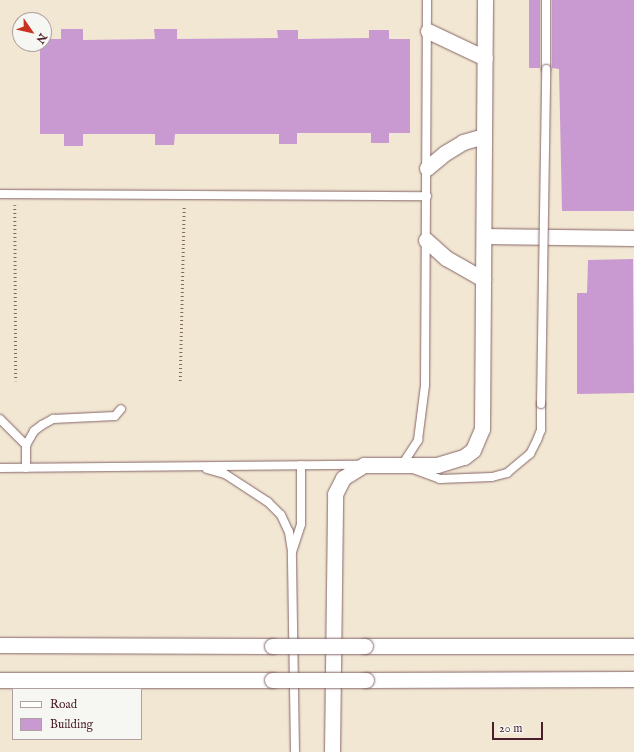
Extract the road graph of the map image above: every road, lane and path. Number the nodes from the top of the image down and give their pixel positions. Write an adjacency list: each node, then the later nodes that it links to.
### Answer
1 (426, 0): 4 (lane)
2 (485, 0): 5 (street)
3 (546, 0): 23 (lane, bridge)
4 (428, 31): 5 (street); 7 (lane)
5 (485, 58): 6 (street)
6 (484, 136): 7 (street); 12 (street)
7 (427, 168): 11 (lane)
8 (0, 194): 9 (lane)
9 (15, 194): 10 (lane); 16 (path)
10 (184, 195): 11 (lane); 17 (path)
11 (427, 196): 14 (lane)
12 (484, 236): 13 (street); 15 (street)
13 (634, 238)
14 (426, 240): 15 (street); 23 (lane)
15 (483, 279): 23 (street)
16 (16, 381)
17 (180, 381)
18 (121, 409): 20 (lane)
19 (0, 419): 20 (lane)
20 (26, 445): 26 (lane)
21 (301, 465): 22 (lane); 24 (lane); 27 (lane)
22 (364, 465): 23 (street); 33 (street)
23 (402, 465)
24 (192, 466): 26 (lane); 27 (lane)
25 (0, 468): 26 (lane)
26 (26, 468)
27 (292, 552): 32 (lane)
28 (0, 646): 29 (street, bridge)
29 (634, 646)
30 (634, 679): 31 (street, bridge)
31 (0, 680)
32 (295, 752)
33 (332, 752)

